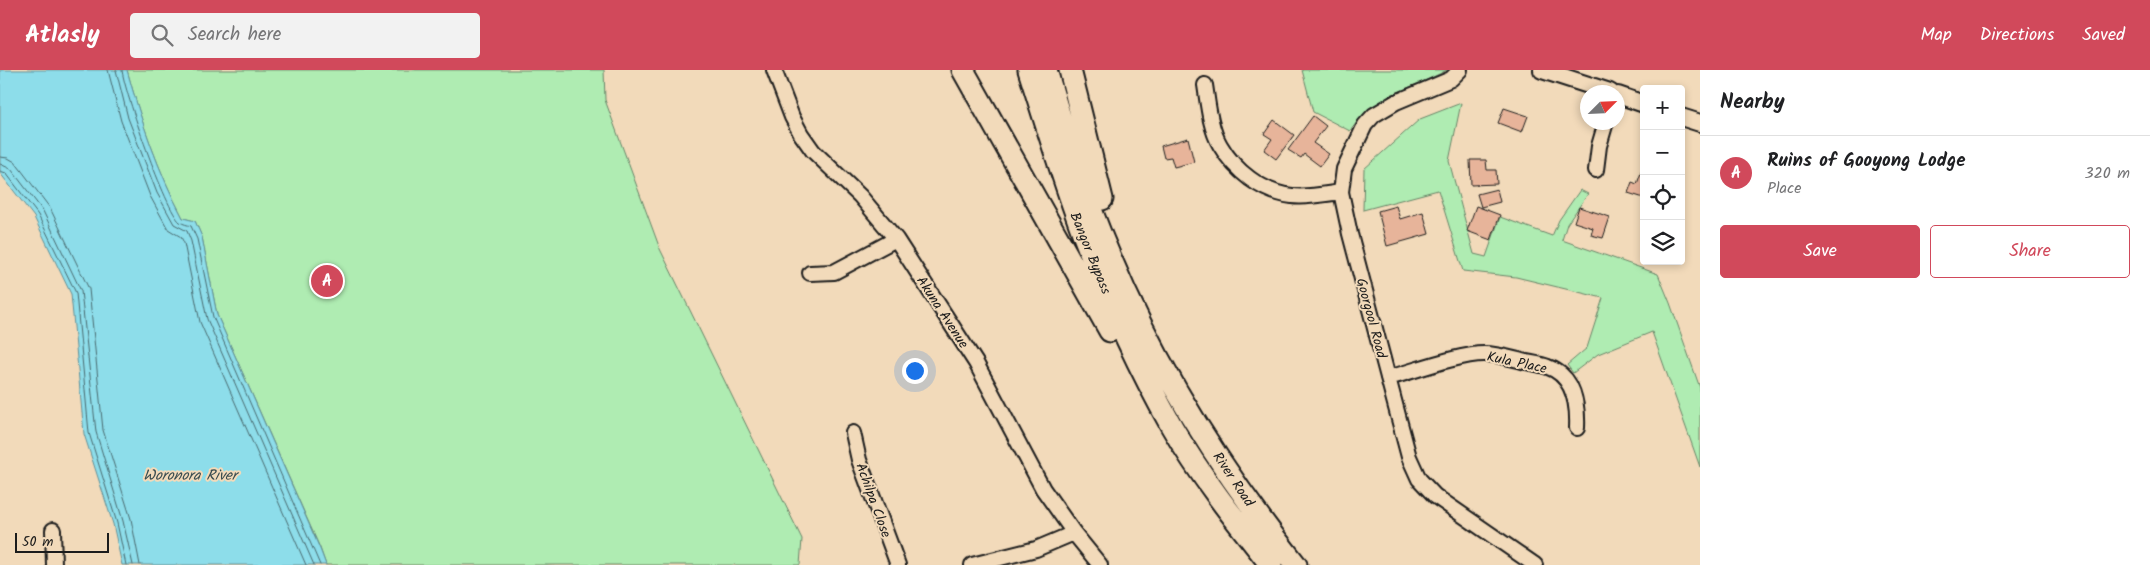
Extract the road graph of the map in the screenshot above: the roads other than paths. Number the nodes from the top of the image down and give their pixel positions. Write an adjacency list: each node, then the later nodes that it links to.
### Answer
1 (774, 70): 17 (street, Akuna Avenue)
2 (963, 70): 21 (main road)
3 (1029, 70): 21 (main road, Bangor Bypass)
4 (1046, 70): 20 (main road, Bangor Bypass)
5 (1070, 70): 20 (main road)
6 (1460, 70): 16 (street, Goorgool Road)
7 (1542, 70): 9 (street)
8 (1205, 85): 16 (street)
9 (1588, 85)
10 (1625, 97): 11 (street)
11 (1640, 103)
12 (1685, 118): 13 (street)
13 (1700, 123)
14 (1604, 130): 15 (street)
15 (1596, 170)
16 (1341, 192): 19 (street, Goorgool Road)
17 (896, 239): 18 (street); 25 (street, Akuna Avenue)
18 (810, 273)
19 (1388, 378): 22 (street, Kula Place); 32 (street, Goorgool Road)
20 (1177, 390): 31 (main road, River Road)
21 (1173, 427): 30 (main road, River Road)
22 (1577, 428)
23 (853, 433): 27 (street, Achilpa Close)
24 (53, 530): 26 (street)
25 (1074, 533): 28 (street); 29 (street, Akuna Avenue)
26 (54, 565)
27 (898, 565)
28 (972, 565)
29 (1100, 565)
30 (1271, 565)
31 (1296, 565)
32 (1535, 565)

